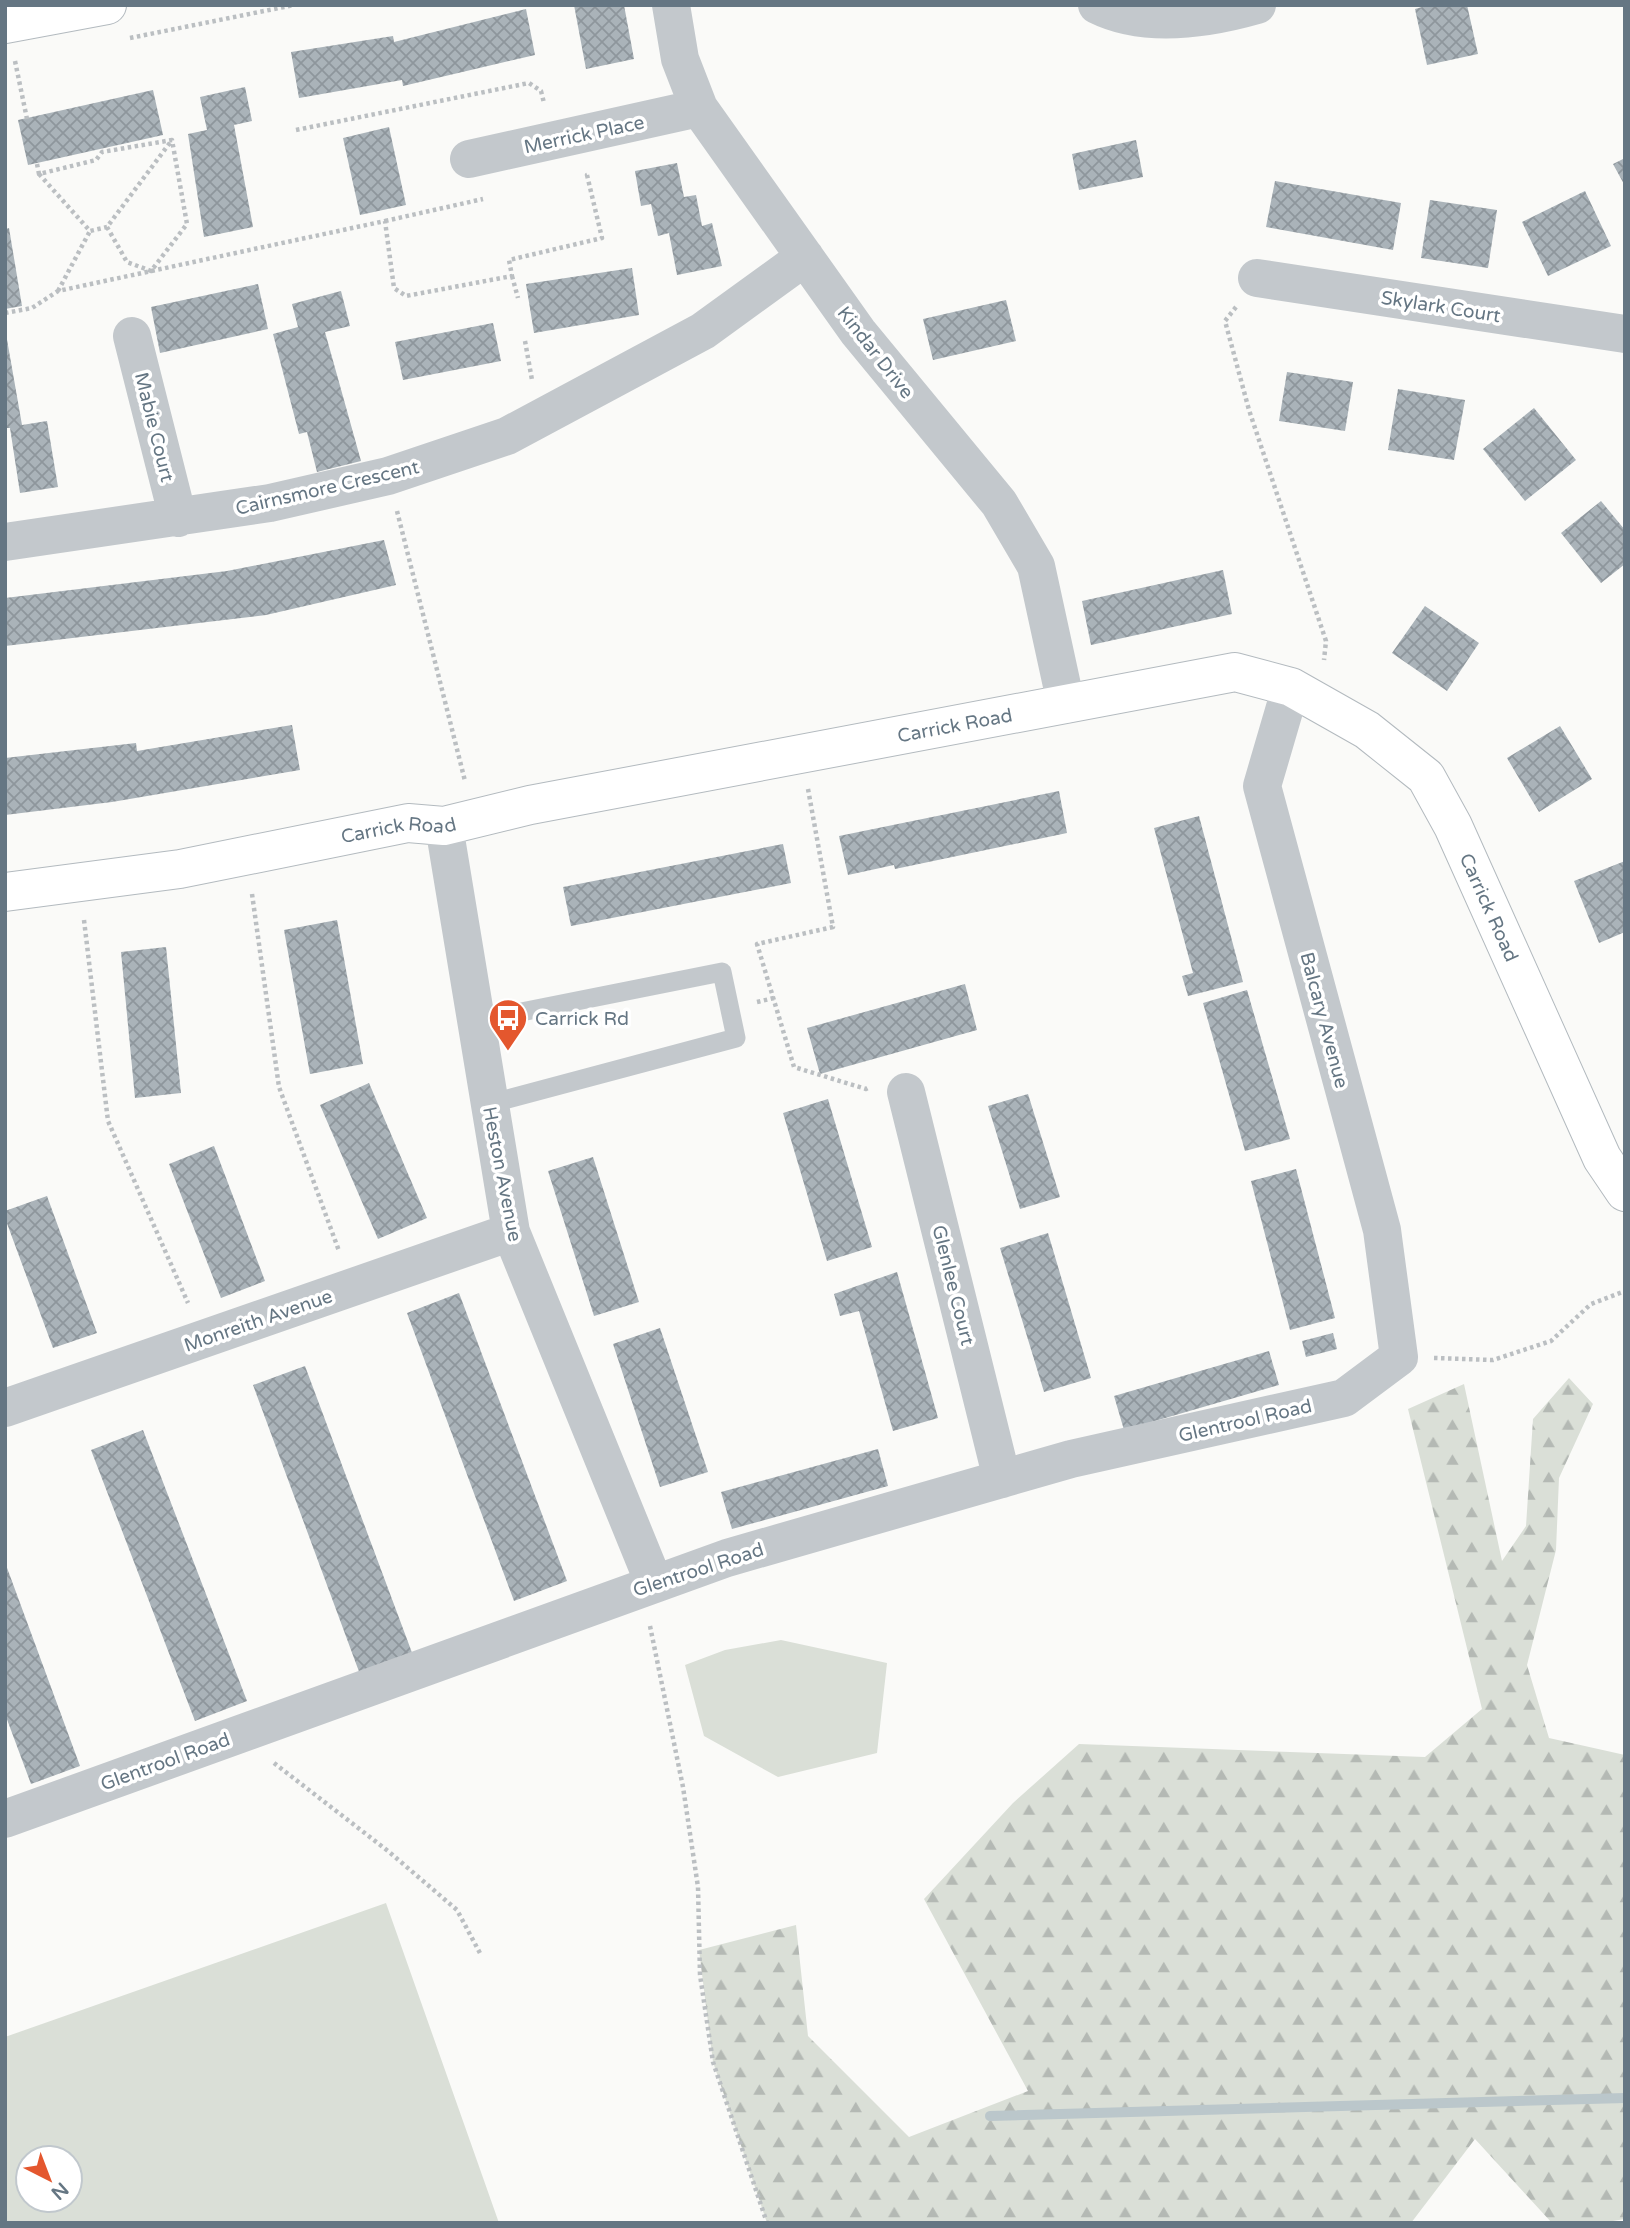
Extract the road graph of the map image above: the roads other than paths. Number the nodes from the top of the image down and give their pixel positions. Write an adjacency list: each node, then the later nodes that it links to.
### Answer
1 (670, 5): 6 (street, Kindar Drive)
2 (1097, 5): 3 (street)
3 (1257, 5)
4 (114, 22): 5 (street)
5 (5, 24)
6 (699, 108): 7 (street, Merrick Place); 8 (street, Kindar Drive)
7 (469, 159)
8 (805, 257): 12 (street, Cairnsmore Crescent); 15 (street, Kindar Drive)
9 (1258, 278): 10 (street, Skylark Court)
10 (1625, 334)
11 (132, 336): 12 (street, Mabie Court)
12 (178, 518): 13 (street, Cairnsmore Crescent)
13 (5, 542)
14 (1305, 695): 15 (street, Carrick Road); 21 (street, Carrick Road); 23 (street, Balcary Avenue)
15 (1066, 704): 16 (street, Carrick Road)
16 (459, 822): 17 (street, Carrick Road); 18 (street, Heston Avenue)
17 (5, 892)
18 (476, 1021): 20 (street, Heston Avenue); 20 (lane)
19 (906, 1092): 25 (street, Glenlee Court)
20 (489, 1104): 22 (street, Heston Avenue)
21 (1625, 1192)
22 (511, 1232): 24 (street, Monreith Avenue); 26 (street, Heston Avenue)
23 (1399, 1357): 25 (street, Glentrool Road)
24 (7, 1403)
25 (1002, 1479): 26 (street, Glentrool Road)
26 (648, 1585): 27 (street, Glentrool Road)
27 (5, 1819)

